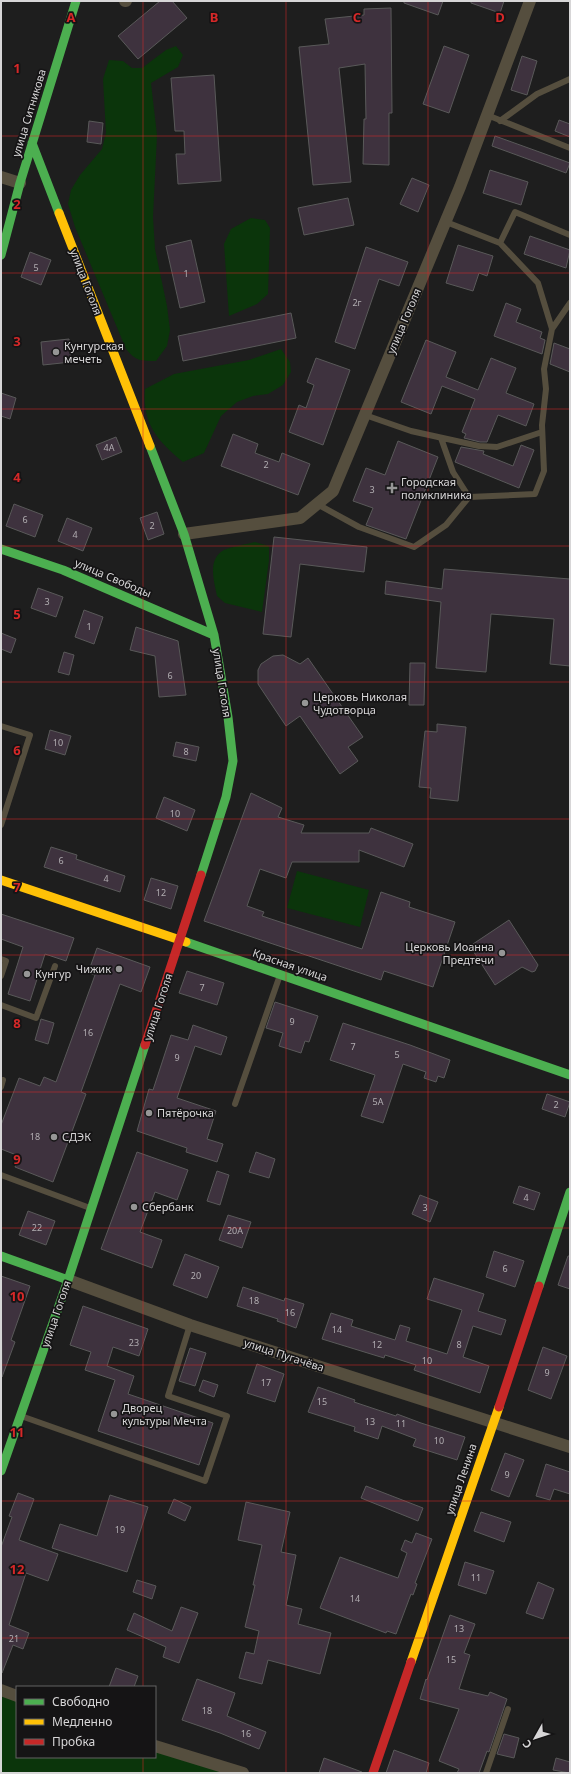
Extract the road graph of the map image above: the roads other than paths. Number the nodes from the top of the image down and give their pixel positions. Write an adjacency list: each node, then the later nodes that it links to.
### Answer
1 (76, 1): 6 (street, улица Ситникова)
2 (530, 1): 4 (street, улица Гоголя)
3 (570, 79): 5 (lane)
4 (487, 115): 5 (lane); 10 (street, улица Гоголя)
5 (500, 121): 7 (lane)
6 (32, 143): 9 (street, улица Ситникова); 21 (street, улица Гоголя)
7 (570, 148)
8 (1, 177): 9 (street)
9 (20, 183): 13 (street, улица Ситникова)
10 (446, 222): 12 (lane); 16 (street, улица Гоголя)
11 (570, 235): 12 (lane)
12 (500, 243): 15 (lane)
13 (1, 255)
14 (570, 303): 15 (lane)
15 (552, 329): 17 (lane)
16 (365, 415): 18 (lane); 20 (street, улица Гоголя)
17 (542, 432): 18 (lane); 19 (lane)
18 (441, 438): 19 (lane)
19 (469, 497): 20 (lane)
20 (317, 504): 21 (street, улица Гоголя)
21 (184, 534): 23 (street, улица Гоголя)
22 (1, 549): 23 (street, улица Свободы)
23 (214, 635): 27 (street, улица Гоголя)
24 (1, 726): 25 (lane)
25 (1, 825)
26 (1, 880): 27 (street, Красная улица)
27 (180, 940): 30 (street, Красная улица); 39 (street, улица Гоголя)
28 (1, 959): 31 (lane)
29 (55, 966): 32 (lane)
30 (281, 974): 33 (street, Красная улица); 36 (lane)
31 (1, 976)
32 (1, 1005)
33 (570, 1075)
34 (3, 1080): 35 (lane)
35 (1, 1087)
36 (235, 1104)
37 (1, 1175): 39 (lane)
38 (570, 1192): 44 (street, улица Ленина)
39 (91, 1209): 41 (street, улица Гоголя)
40 (1, 1256): 41 (street, улица Пугачёва)
41 (68, 1280): 42 (street, улица Пугачёва); 43 (street, улица Гоголя)
42 (190, 1325): 43 (lane); 44 (street, улица Пугачёва)
43 (20, 1416): 46 (street, улица Гоголя)
44 (494, 1422): 45 (street, улица Пугачёва); 52 (street, улица Ленина)
45 (570, 1447)
46 (1, 1471)
47 (1, 1690): 48 (street)
48 (16, 1696)
49 (508, 1709): 53 (lane)
50 (156, 1746): 51 (street)
51 (244, 1773)
52 (373, 1773)
53 (486, 1773)

